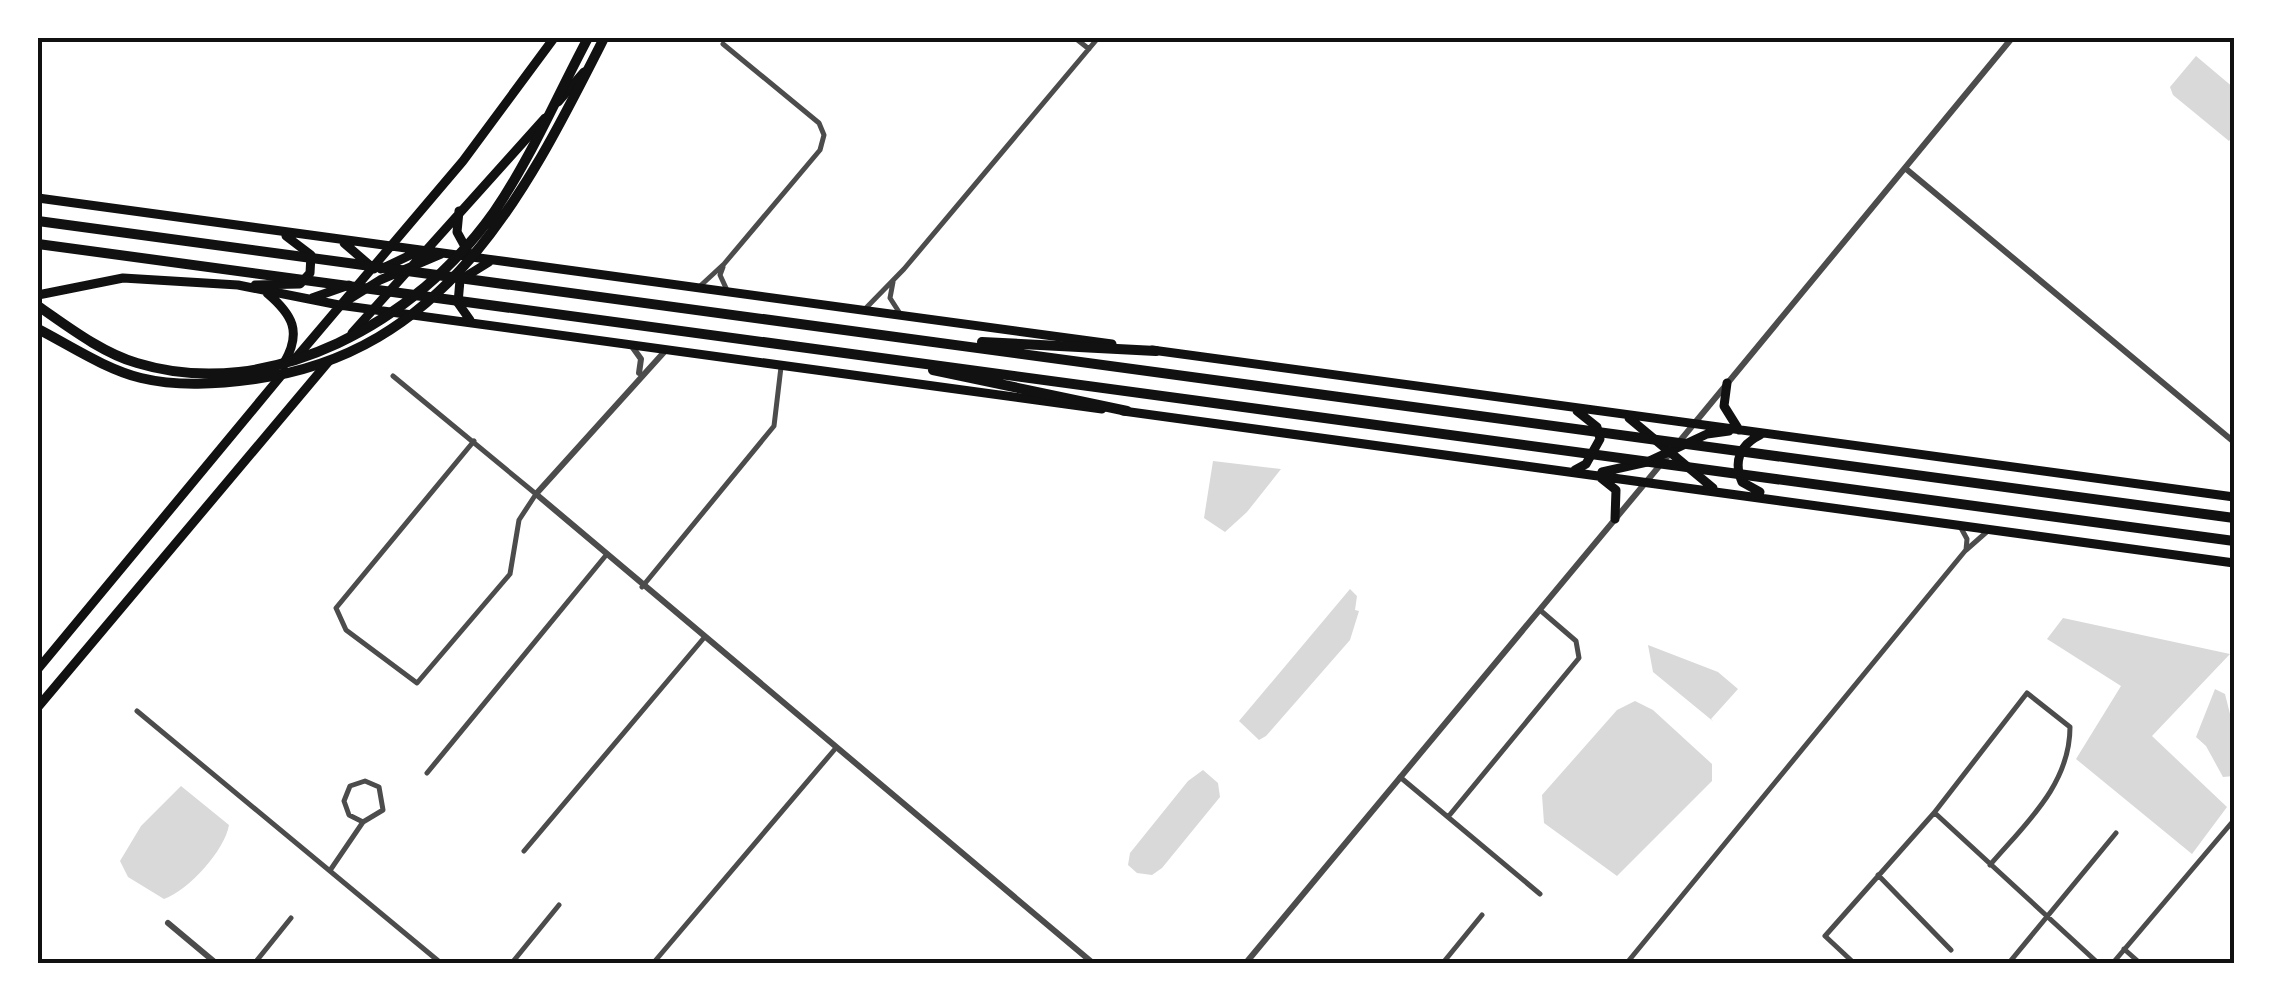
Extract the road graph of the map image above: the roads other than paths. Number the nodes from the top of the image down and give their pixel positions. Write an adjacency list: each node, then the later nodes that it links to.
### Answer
1 (554, 38): 16 (main road)
2 (588, 38): 34 (highway)
3 (606, 38): 11 (main road); 40 (highway)
4 (1075, 38): 8 (street)
5 (1098, 38): 8 (street)
6 (2012, 38): 9 (street)
7 (723, 44): 21 (street)
8 (1089, 49): 26 (street)
9 (1904, 168): 49 (street); 58 (street)
10 (38, 198): 13 (main road)
11 (459, 211): 17 (main road); 19 (main road)
12 (38, 221): 41 (highway)
13 (275, 232): 14 (main road); 27 (main road)
14 (338, 239): 16 (main road); 23 (main road)
15 (38, 244): 45 (highway)
16 (389, 247): 17 (main road); 23 (main road); 24 (main road)
17 (424, 249): 18 (main road); 22 (main road); 24 (main road)
18 (444, 253): 19 (main road); 22 (main road)
19 (472, 258): 20 (main road)
20 (492, 261): 28 (main road); 39 (main road)
21 (724, 264): 28 (street); 30 (street)
22 (406, 270): 24 (main road)
23 (376, 273): 24 (main road); 25 (main road); 33 (main road); 35 (main road)
24 (394, 274): 35 (main road); 38 (main road)
25 (363, 278): 32 (main road); 33 (main road)
26 (893, 282): 36 (street); 37 (street)
27 (238, 286): 29 (main road); 31 (main road)
28 (697, 288): 30 (main road)
29 (264, 291): 32 (main road); 50 (main road)
30 (730, 293): 36 (main road)
31 (38, 294)
32 (306, 299): 33 (main road)
33 (339, 305): 35 (main road); 50 (main road)
34 (38, 306)
35 (372, 309): 38 (main road); 79 (main road)
36 (864, 310): 37 (main road)
37 (901, 314): 44 (main road)
38 (420, 315): 39 (main road)
39 (472, 322): 42 (main road)
40 (38, 329)
41 (926, 340): 44 (highway); 67 (highway)
42 (630, 344): 43 (main road); 48 (street)
43 (668, 349): 46 (main road); 48 (street)
44 (1156, 351): 51 (main road)
45 (868, 356): 52 (highway); 71 (highway)
46 (781, 364): 52 (main road); 75 (street)
47 (392, 376): 57 (street)
48 (635, 380): 64 (street)
49 (1727, 383): 54 (street); 55 (main road)
50 (268, 392): 78 (main road)
51 (1571, 407): 53 (main road); 60 (main road)
52 (1127, 411): 60 (main road)
53 (1622, 414): 54 (main road); 59 (main road)
54 (1695, 423): 55 (main road); 59 (street)
55 (1739, 430): 56 (main road); 59 (main road)
56 (1762, 433): 65 (main road); 66 (main road)
57 (474, 441): 64 (street); 64 (street)
58 (2234, 442)
59 (1671, 452): 61 (main road); 62 (street); 63 (main road)
60 (1573, 472): 61 (main road)
61 (1594, 474): 62 (main road); 68 (main road)
62 (1648, 480): 63 (main road); 68 (street)
63 (1716, 490): 66 (main road)
64 (536, 494): 73 (street)
65 (2234, 497)
66 (1775, 499): 69 (main road)
67 (2234, 518)
68 (1614, 519): 76 (street)
69 (1955, 523): 70 (main road); 72 (street)
70 (1993, 528): 72 (street); 74 (main road)
71 (2234, 540)
72 (1966, 551): 109 (street)
73 (607, 554): 75 (street); 82 (street)
74 (2234, 563)
75 (642, 587): 77 (street)
76 (1540, 610): 83 (street); 85 (street)
77 (703, 638): 81 (street); 89 (street)
78 (38, 669)
79 (38, 708)
80 (137, 710): 91 (street)
81 (835, 749): 101 (street); 106 (street)
82 (427, 773)
83 (1400, 777): 85 (street); 107 (street)
84 (1934, 813): 90 (street); 90 (street); 92 (street)
85 (1448, 818): 93 (street)
86 (2234, 820): 100 (street)
87 (364, 822): 87 (street); 91 (street)
88 (2116, 832): 97 (street)
89 (524, 851)
90 (1990, 865): 97 (street)
91 (330, 870): 104 (street)
92 (1878, 875): 99 (street); 110 (street)
93 (1540, 894)
94 (559, 905): 105 (street)
95 (1482, 914): 108 (street)
96 (291, 918): 103 (street)
97 (2046, 918): 111 (street); 112 (street)
98 (168, 922): 102 (street)
99 (1951, 950)
100 (2124, 950): 113 (street); 114 (street)
101 (655, 960)
102 (216, 964)
103 (254, 964)
104 (442, 964)
105 (511, 964)
106 (1094, 964)
107 (1245, 964)
108 (1442, 964)
109 (1626, 964)
110 (1854, 964)
111 (2008, 964)
112 (2100, 964)
113 (2112, 964)
114 (2140, 964)

